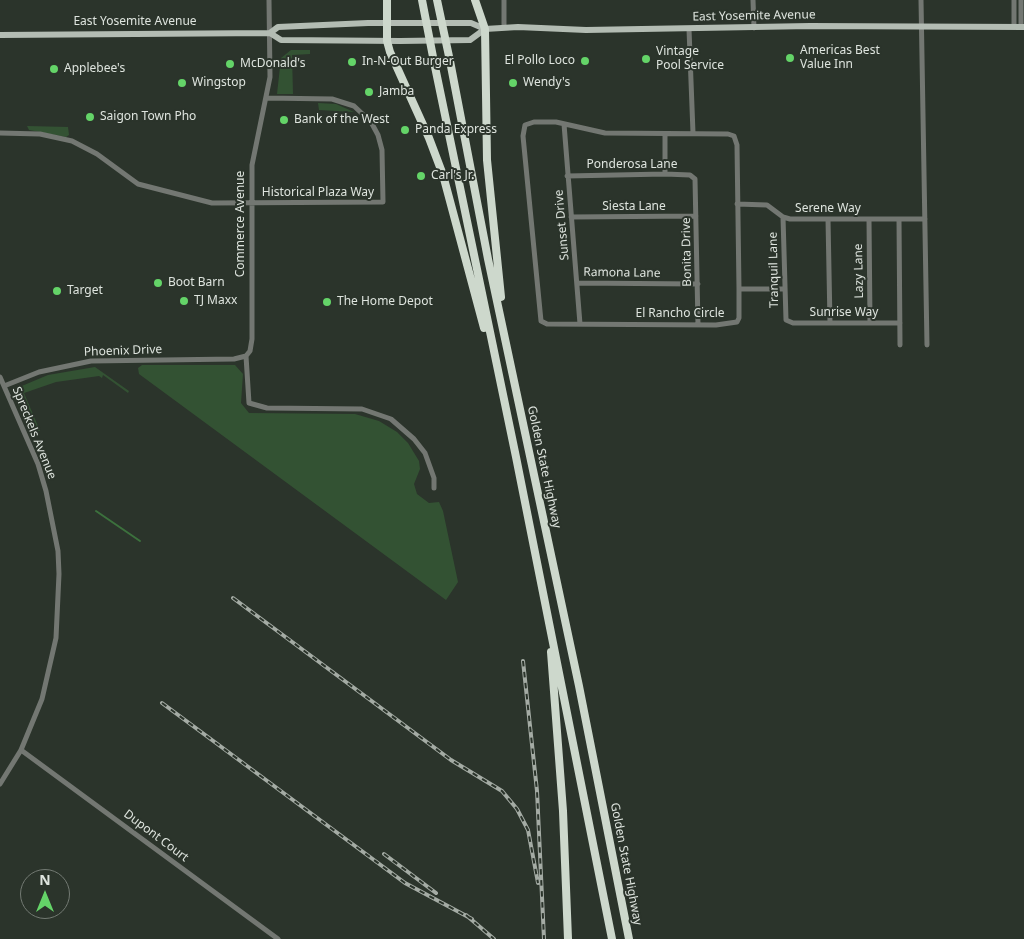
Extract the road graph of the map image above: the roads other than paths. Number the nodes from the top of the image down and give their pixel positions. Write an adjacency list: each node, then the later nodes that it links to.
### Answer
1 (269, 0): 18 (street, Commerce Avenue)
2 (387, 0): 11 (highway)
3 (422, 0): 54 (highway, Golden State Highway, bridge)
4 (437, 0): 50 (highway, Golden State Highway, bridge)
5 (475, 0): 16 (highway)
6 (504, 0): 13 (street)
7 (754, 0): 15 (street)
8 (921, 0): 12 (street)
9 (1014, 0): 14 (street)
10 (1021, 0): 14 (street)
11 (387, 23): 16 (main road, East Yosemite Avenue); 18 (main road, East Yosemite Avenue); 20 (highway)
12 (922, 26): 14 (main road, East Yosemite Avenue); 15 (main road, East Yosemite Avenue); 36 (street)
13 (504, 27): 16 (main road, East Yosemite Avenue); 17 (main road, East Yosemite Avenue)
14 (1020, 27)
15 (754, 28): 17 (main road, East Yosemite Avenue)
16 (485, 29): 20 (main road, East Yosemite Avenue); 50 (highway)
17 (689, 29): 24 (street)
18 (270, 33): 19 (main road, East Yosemite Avenue); 20 (main road, East Yosemite Avenue); 21 (street, Commerce Avenue)
19 (0, 34)
20 (387, 41): 54 (highway)
21 (267, 98): 29 (street, Commerce Avenue); 29 (street, Historical Plaza Way)
22 (564, 124): 25 (street, El Rancho Circle); 27 (street, Sunset Drive); 45 (street, El Rancho Circle)
23 (0, 133): 29 (street, Historical Plaza Way)
24 (693, 133): 25 (street, El Rancho Circle); 30 (street, El Rancho Circle)
25 (665, 134): 26 (street)
26 (665, 174): 27 (street, Ponderosa Lane); 28 (street, Ponderosa Lane)
27 (568, 176): 32 (street, Sunset Drive)
28 (695, 179): 31 (street, Bonita Drive)
29 (251, 203): 51 (street, Commerce Avenue)
30 (737, 204): 33 (street, Serene Way); 40 (street, El Rancho Circle)
31 (696, 216): 32 (street, Siesta Lane); 39 (street, Bonita Drive)
32 (571, 217): 38 (street, Sunset Drive)
33 (783, 217): 34 (street, Serene Way); 41 (street, Tranquil Lane)
34 (828, 219): 35 (street, Serene Way); 43 (street)
35 (869, 219): 37 (street, Serene Way); 46 (street, Lazy Lane)
36 (925, 219): 37 (street, Serene Way); 49 (street)
37 (899, 220): 44 (street)
38 (577, 283): 39 (street, Ramona Lane); 45 (street, Sunset Drive)
39 (698, 284): 47 (street, Bonita Drive)
40 (739, 289): 41 (street); 47 (street, El Rancho Circle)
41 (784, 289): 42 (street, Tranquil Lane)
42 (788, 321): 43 (street, Sunrise Way)
43 (830, 323): 46 (street, Sunrise Way)
44 (900, 323): 46 (street, Sunrise Way); 48 (street)
45 (580, 324): 47 (street, El Rancho Circle)
46 (870, 324)
47 (698, 325)
48 (900, 345)
49 (927, 345)
50 (507, 349): 62 (highway, Golden State Highway)
51 (246, 356): 53 (street, Phoenix Drive); 55 (street, Commerce Avenue)
52 (0, 377): 53 (street, Spreckels Avenue)
53 (4, 386): 57 (street, Spreckels Avenue)
54 (507, 414): 56 (highway, Golden State Highway)
55 (434, 488)
56 (550, 622): 60 (highway); 61 (highway, Golden State Highway)
57 (21, 750): 58 (street, Spreckels Avenue); 59 (street, Dupont Court)
58 (0, 784)
59 (278, 939)
60 (568, 939)
61 (612, 939)
62 (629, 939)

